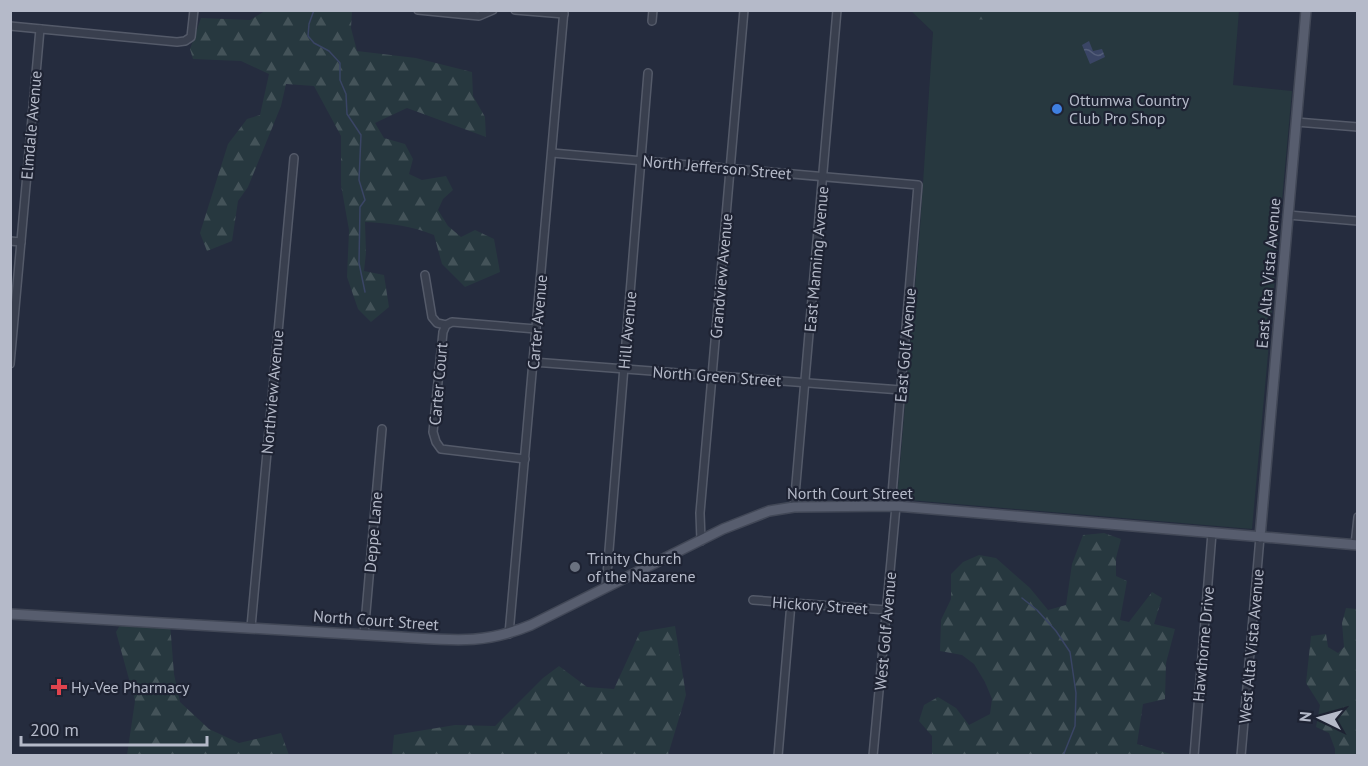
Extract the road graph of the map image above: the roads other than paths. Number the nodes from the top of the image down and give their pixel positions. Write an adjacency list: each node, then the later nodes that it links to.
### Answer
1 (194, 10): 12 (street)
2 (418, 10): 3 (street)
3 (493, 10)
4 (515, 10): 9 (street)
5 (653, 10): 10 (street)
6 (744, 10): 19 (street, Grandview Avenue)
7 (837, 10): 20 (street, East Manning Avenue)
8 (1306, 10): 14 (main road, East Alta Vista Avenue)
9 (564, 12): 16 (street, Carter Avenue)
10 (652, 21)
11 (10, 26): 12 (street)
12 (40, 29): 25 (street, Elmdale Avenue)
13 (648, 73): 18 (street, Hill Avenue)
14 (1296, 122): 15 (street); 22 (main road, East Alta Vista Avenue)
15 (1358, 127)
16 (552, 153): 18 (street, North Jefferson Street); 28 (street, Carter Avenue)
17 (294, 158): 49 (street, Northview Avenue)
18 (641, 161): 19 (street, North Jefferson Street); 31 (street, Hill Avenue)
19 (730, 168): 20 (street, North Jefferson Street); 32 (street, Grandview Avenue)
20 (823, 176): 21 (street, North Jefferson Street); 33 (street, East Manning Avenue)
21 (918, 184): 34 (street, East Golf Avenue)
22 (1287, 215): 23 (street); 41 (main road, East Alta Vista Avenue)
23 (1358, 221)
24 (10, 241): 25 (street)
25 (21, 242): 30 (street, Elmdale Avenue)
26 (425, 275): 27 (street)
27 (447, 325): 28 (street, Carter Court); 36 (street, Carter Court)
28 (536, 329): 29 (street, Carter Avenue)
29 (533, 362): 31 (street, North Green Street); 36 (street, Carter Avenue)
30 (10, 364)
31 (624, 369): 32 (street, North Green Street); 44 (street, Hill Avenue)
32 (712, 375): 33 (street, North Green Street); 42 (street, Grandview Avenue)
33 (805, 383): 34 (street, North Green Street); 38 (street, East Manning Avenue)
34 (901, 390): 37 (street, East Golf Avenue)
35 (382, 429): 51 (street, Deppe Lane)
36 (525, 459): 50 (street, Carter Avenue)
37 (893, 506): 38 (main road, North Court Street); 40 (main road, North Court Street); 47 (street, West Golf Avenue)
38 (794, 507): 42 (main road, North Court Street)
39 (1358, 517): 43 (street)
40 (1212, 533): 41 (main road, North Court Street); 54 (street, Hawthorne Drive)
41 (1260, 537): 43 (main road, North Court Street); 55 (street, West Alta Vista Avenue)
42 (701, 541): 44 (main road, North Court Street)
43 (1356, 545)
44 (606, 587): 50 (main road, North Court Street)
45 (753, 600): 46 (street, Hickory Street)
46 (791, 603): 47 (street, Hickory Street); 52 (street)
47 (886, 610): 53 (street, West Golf Avenue)
48 (10, 614): 49 (main road, North Court Street)
49 (251, 627): 51 (main road, North Court Street)
50 (510, 634): 51 (main road, North Court Street)
51 (364, 635)
52 (778, 756)
53 (873, 756)
54 (1194, 756)
55 (1241, 756)

